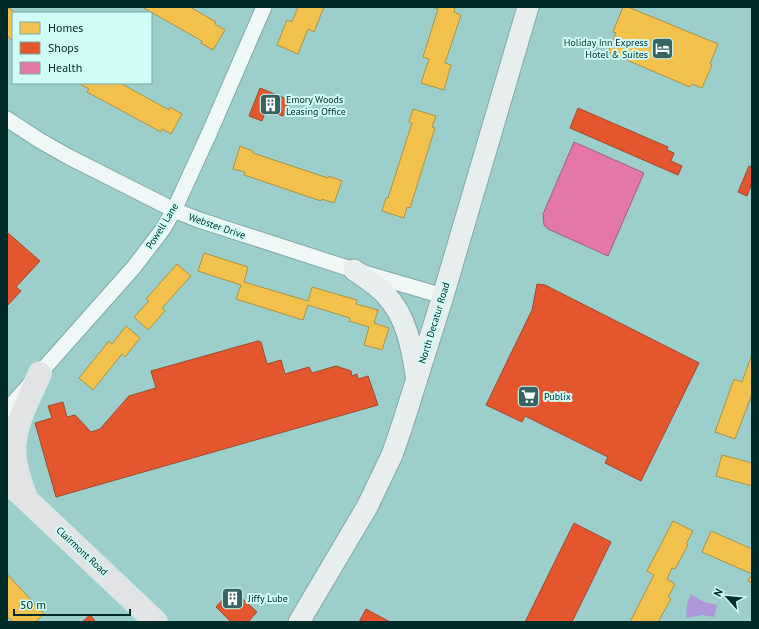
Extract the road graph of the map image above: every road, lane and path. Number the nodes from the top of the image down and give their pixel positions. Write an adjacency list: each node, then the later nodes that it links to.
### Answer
1 (264, 7): 4 (street, Powell Lane)
2 (528, 7): 6 (main road, North Decatur Road)
3 (7, 119): 4 (street, Webster Drive)
4 (174, 210): 5 (street, Webster Drive); 7 (street, Powell Lane)
5 (354, 270): 6 (street, Webster Drive); 8 (main road)
6 (443, 296): 8 (main road, North Decatur Road)
7 (40, 373): 9 (street, Powell Lane); 11 (main road)
8 (416, 381): 13 (main road, North Decatur Road)
9 (7, 410)
10 (7, 481): 11 (main road, Clairmont Road)
11 (28, 500): 12 (main road, Clairmont Road)
12 (156, 622)
13 (299, 622)

